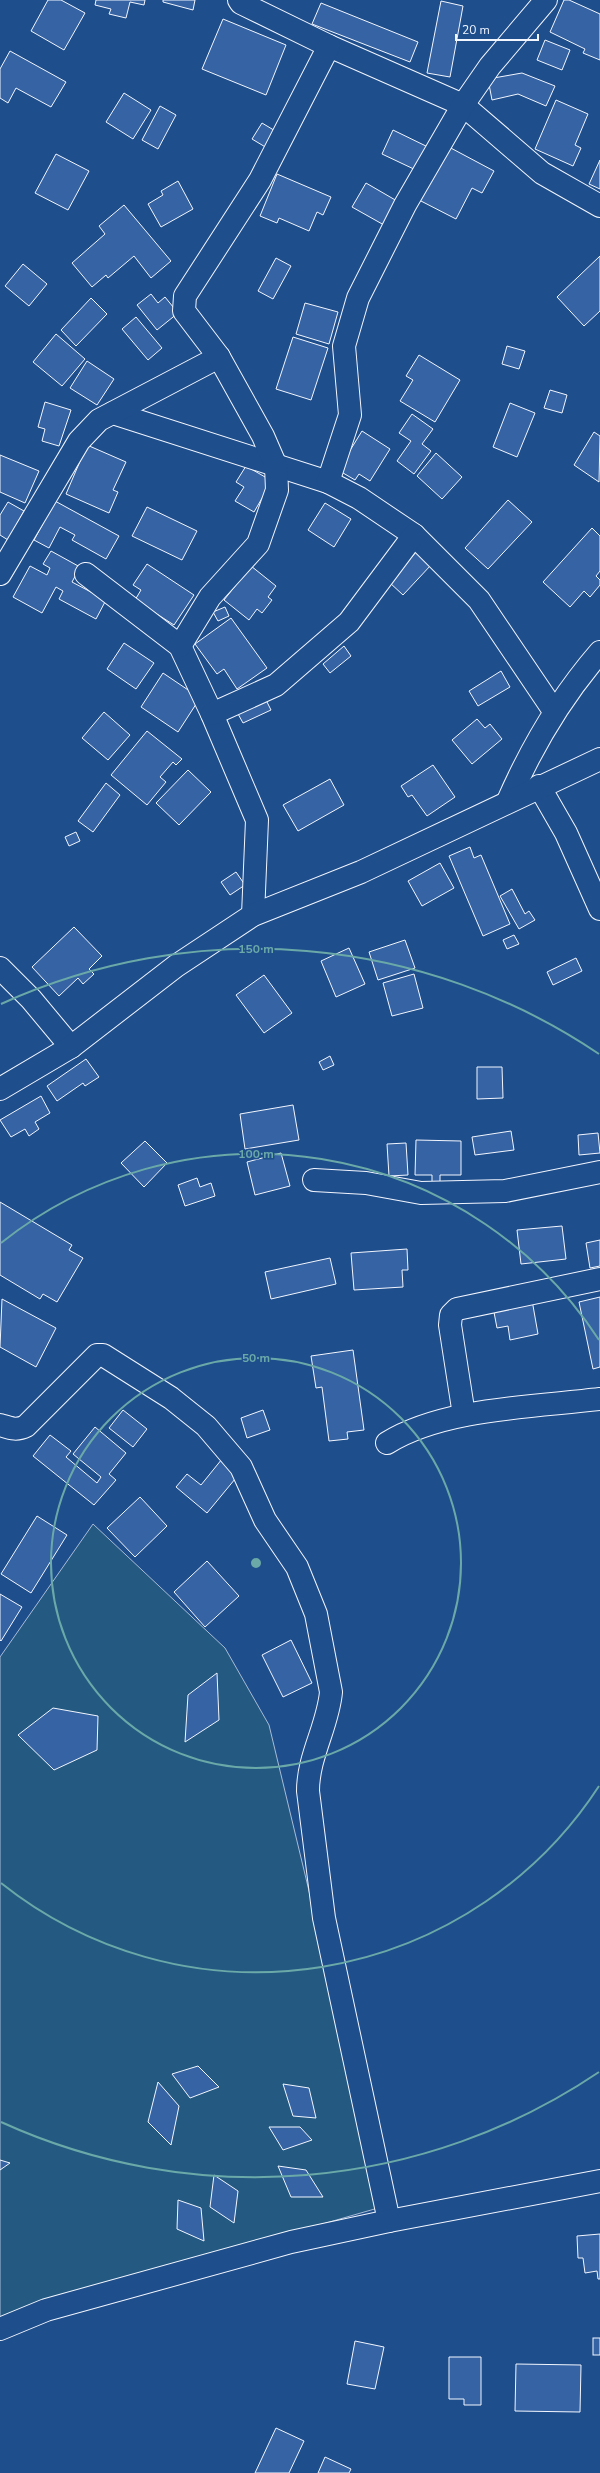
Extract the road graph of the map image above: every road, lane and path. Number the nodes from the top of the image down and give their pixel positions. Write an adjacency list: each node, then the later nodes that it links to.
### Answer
1 (239, 0): 3 (street)
2 (546, 0): 4 (street)
3 (329, 46): 4 (street); 6 (street)
4 (463, 105): 5 (street); 9 (street)
5 (600, 206)
6 (219, 357): 7 (street); 8 (street)
7 (113, 413): 8 (street); 11 (street)
8 (276, 466): 9 (street); 13 (street)
9 (328, 482): 10 (street)
10 (414, 535): 15 (street); 16 (street)
11 (0, 574)
12 (86, 574): 13 (street)
13 (180, 646): 16 (street)
14 (600, 652): 15 (street)
15 (554, 711): 19 (street)
16 (212, 714): 21 (street)
17 (600, 759): 18 (street)
18 (540, 786): 19 (street); 20 (street)
19 (508, 801): 21 (street)
20 (600, 909)
21 (253, 915): 23 (street)
22 (0, 968): 23 (street)
23 (71, 1047): 24 (street)
24 (0, 1090)
25 (600, 1172): 26 (street)
26 (314, 1180)
27 (600, 1279): 29 (street)
28 (600, 1399): 29 (street)
29 (464, 1415): 31 (street)
30 (0, 1425): 33 (street)
31 (388, 1443)
32 (599, 2180): 33 (street)
33 (389, 2220): 34 (street)
34 (0, 2329)

